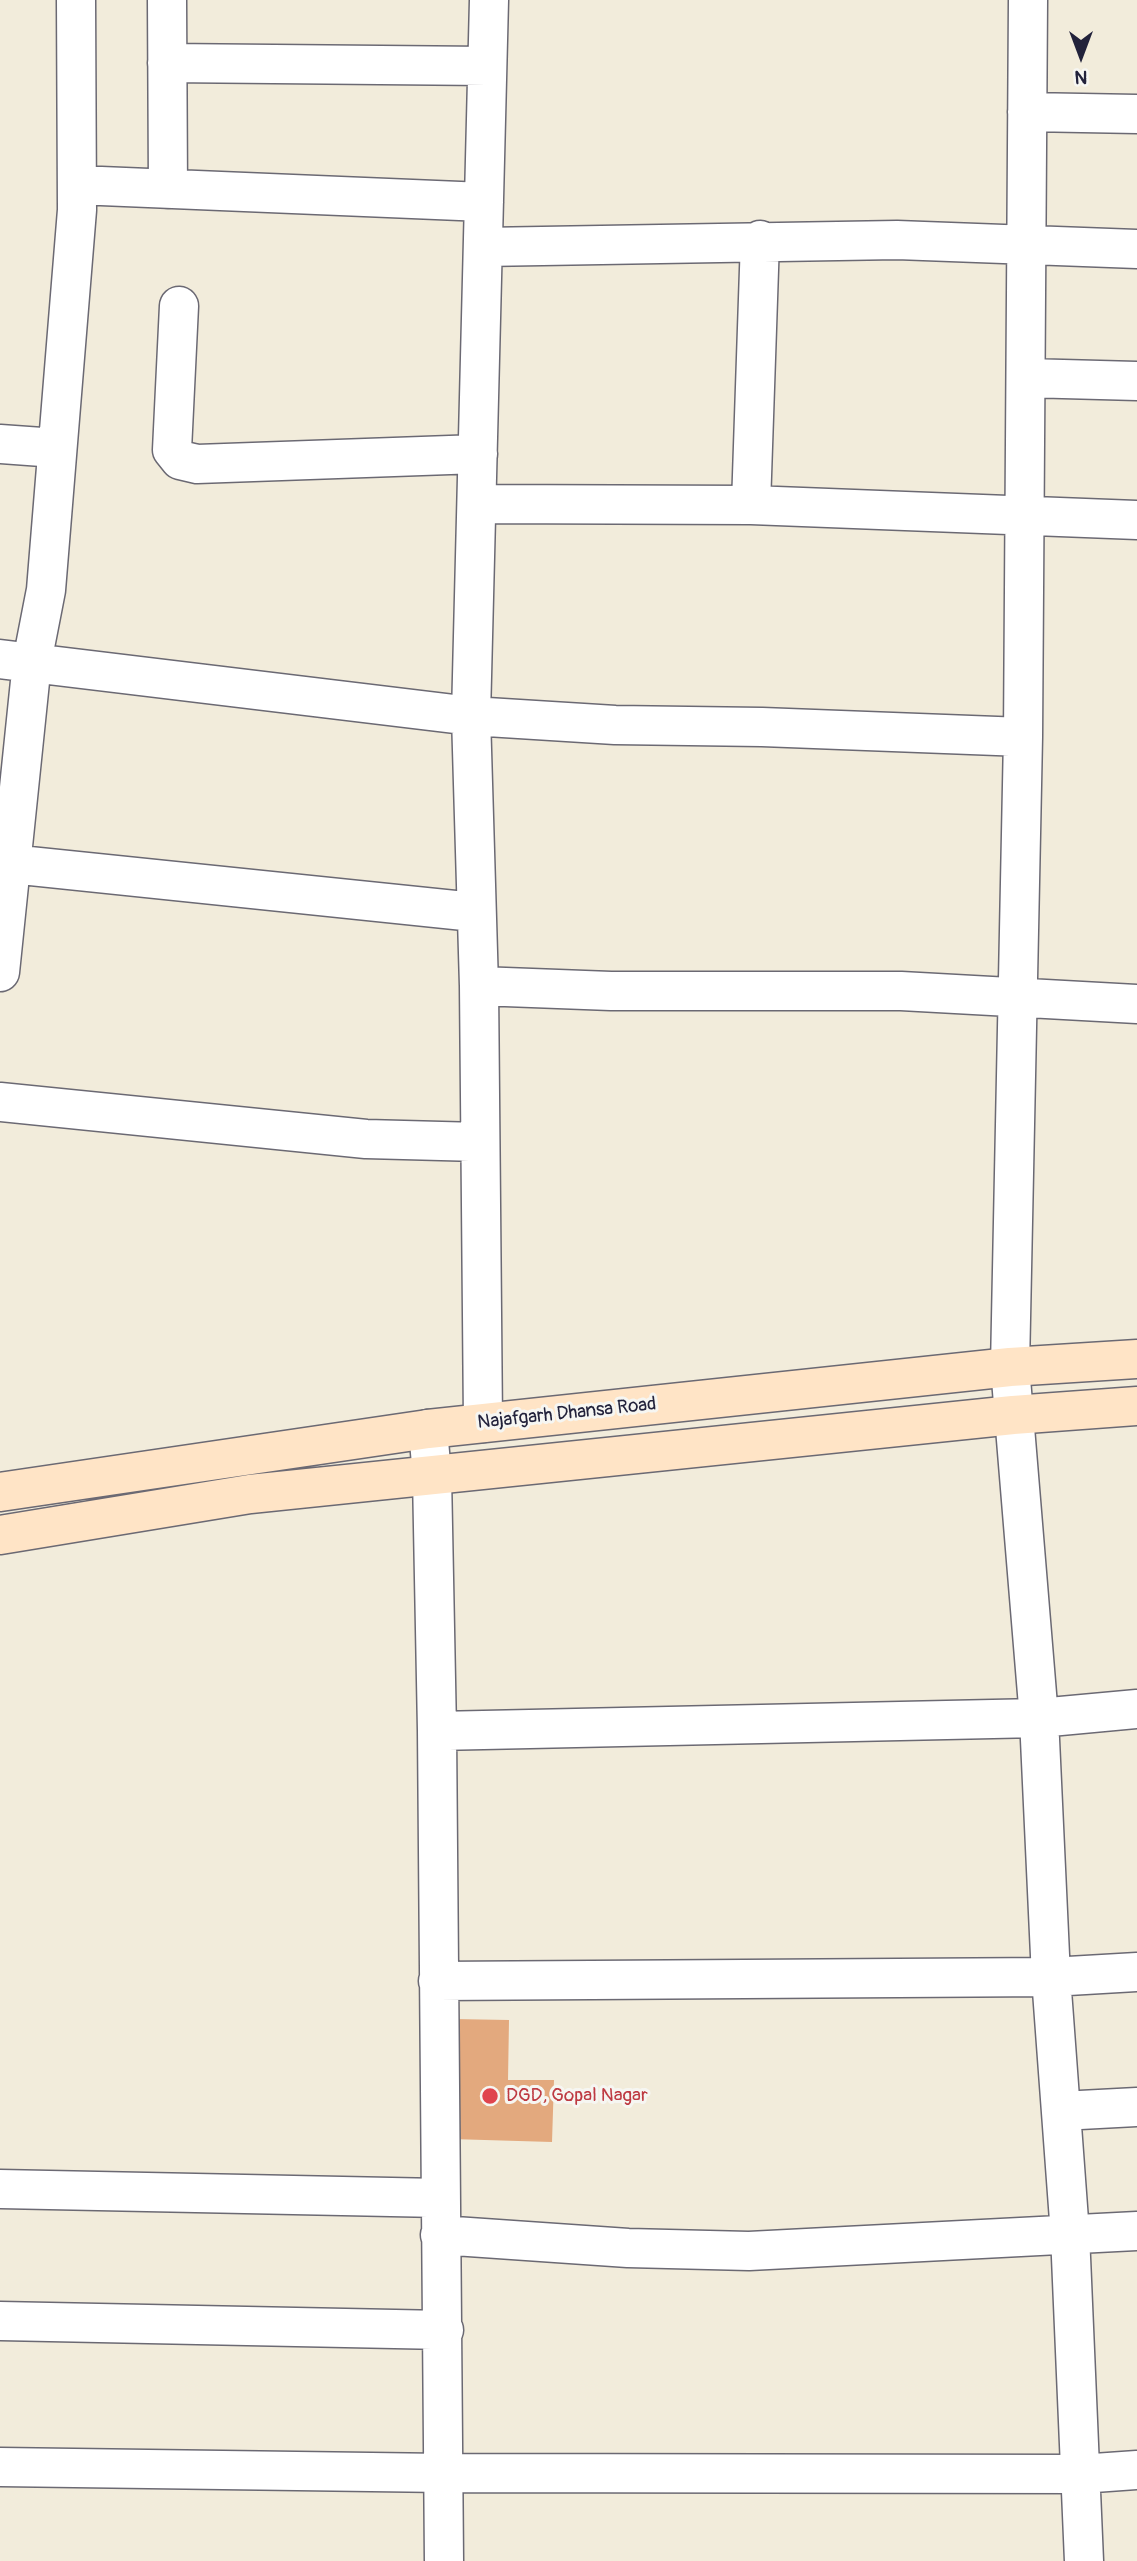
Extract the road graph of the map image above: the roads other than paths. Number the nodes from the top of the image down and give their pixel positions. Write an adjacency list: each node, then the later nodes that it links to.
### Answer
1 (76, 0): 9 (street)
2 (167, 0): 5 (street)
3 (489, 0): 6 (street)
4 (1028, 0): 7 (street)
5 (167, 63): 6 (street); 10 (street)
6 (487, 66): 11 (street)
7 (1027, 112): 8 (street); 14 (street)
8 (1137, 114)
9 (77, 185): 10 (street); 20 (street)
10 (168, 189): 11 (street)
11 (484, 202): 13 (street)
12 (760, 240): 13 (street); 14 (street); 23 (street)
13 (483, 247): 21 (street)
14 (1026, 247): 15 (street); 17 (street)
15 (1137, 249)
16 (178, 306): 21 (street)
17 (1026, 378): 18 (street); 24 (street)
18 (1137, 381)
19 (0, 444): 20 (street)
20 (56, 448): 26 (street)
21 (478, 454): 22 (street)
22 (478, 504): 23 (street); 27 (street)
23 (751, 505): 24 (street)
24 (1024, 514): 25 (street); 28 (street)
25 (1137, 520)
26 (16, 661): 27 (street); 29 (street)
27 (471, 716): 28 (street); 30 (street)
28 (1023, 737): 33 (street)
29 (6, 864): 30 (street); 31 (street)
30 (474, 912): 32 (street)
31 (0, 972)
32 (479, 986): 33 (street); 36 (street)
33 (1016, 996): 34 (street); 38 (street)
34 (1137, 1004)
35 (0, 1102): 36 (street)
36 (479, 1142): 41 (street)
37 (1137, 1359): 38 (main road, Najafgarh Dhansa Road)
38 (1010, 1367): 40 (street); 41 (main road, Najafgarh Dhansa Road)
39 (1137, 1406): 40 (main road)
40 (1013, 1415): 43 (main road); 47 (street)
41 (483, 1423): 42 (main road, Najafgarh Dhansa Road)
42 (428, 1429): 43 (street); 44 (main road, Najafgarh Dhansa Road)
43 (432, 1476): 45 (main road); 48 (street)
44 (0, 1492)
45 (0, 1535)
46 (1137, 1709): 47 (street)
47 (1039, 1718): 48 (street); 50 (street)
48 (437, 1731): 51 (street)
49 (1137, 1972): 50 (street)
50 (1051, 1977): 51 (street); 53 (street)
51 (438, 1981): 55 (street)
52 (1137, 2106): 53 (street)
53 (1061, 2111): 57 (street)
54 (0, 2189): 55 (street)
55 (440, 2217): 57 (street); 59 (street)
56 (1137, 2231): 57 (street)
57 (1070, 2234): 63 (street)
58 (0, 2321): 59 (street)
59 (444, 2330): 62 (street)
60 (0, 2466): 62 (street)
61 (1137, 2470): 63 (street)
62 (445, 2473): 63 (street); 64 (street)
63 (1080, 2474): 65 (street)
64 (444, 2561)
65 (1084, 2561)

